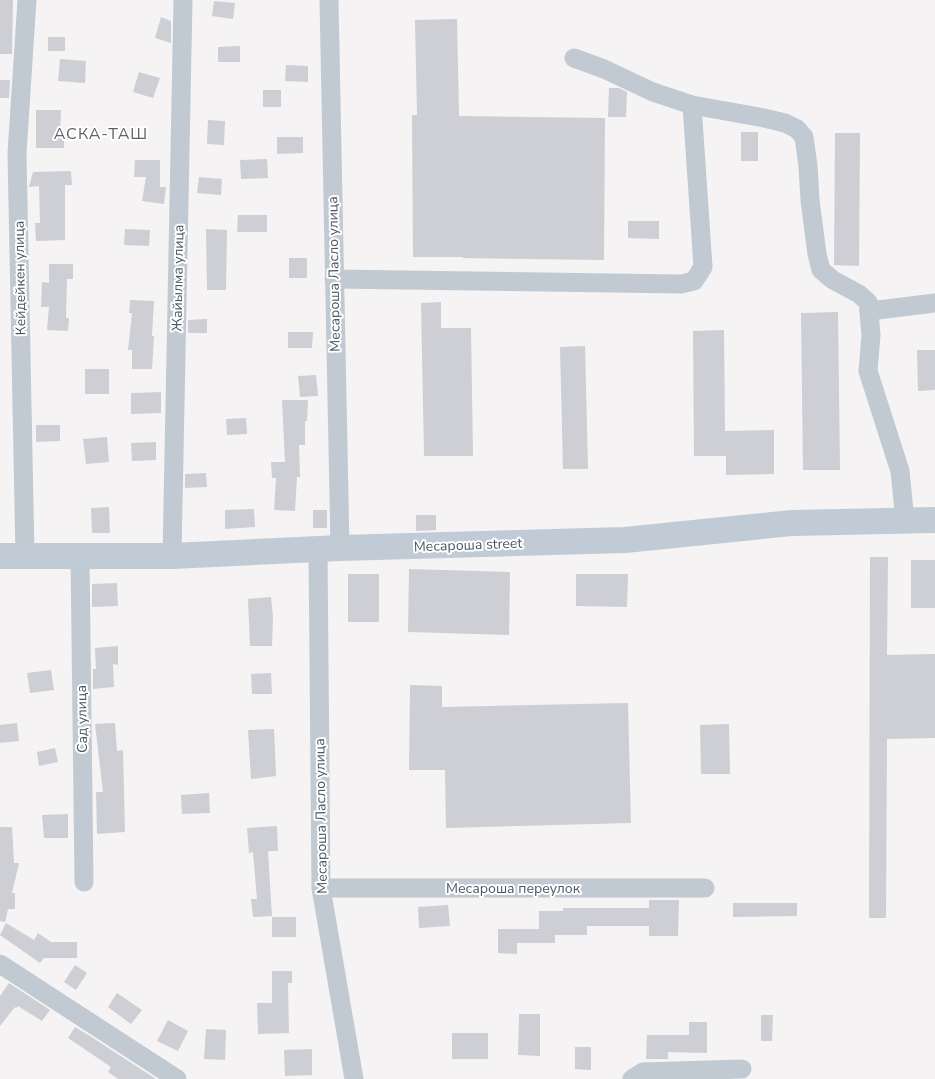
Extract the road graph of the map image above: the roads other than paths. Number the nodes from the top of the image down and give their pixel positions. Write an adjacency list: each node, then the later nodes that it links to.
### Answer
1 (27, 0): 12 (street, Кейдейкен улица)
2 (183, 0): 14 (street, Жайылма улица)
3 (329, 0): 6 (street, Месароша Ласло улица)
4 (574, 58): 5 (street)
5 (692, 105): 6 (street); 8 (street)
6 (334, 279): 11 (street, Месароша Ласло улица)
7 (935, 302): 8 (street)
8 (870, 312): 10 (street)
9 (935, 520): 10 (street, Месароша street)
10 (905, 521): 11 (street, Месароша street)
11 (329, 549): 14 (street, Месароша street); 16 (street, Месароша Ласло улица)
12 (13, 556): 13 (street, Месароша street)
13 (80, 556): 14 (street, Месароша street); 15 (street, Сад улица)
14 (172, 556)
15 (84, 882)
16 (321, 888): 17 (street, Месароша переулок); 21 (street, Месароша Ласло улица)
17 (705, 888)
18 (0, 964): 20 (street)
19 (742, 1070): 22 (street)
20 (177, 1079)
21 (354, 1079)
22 (632, 1079)

